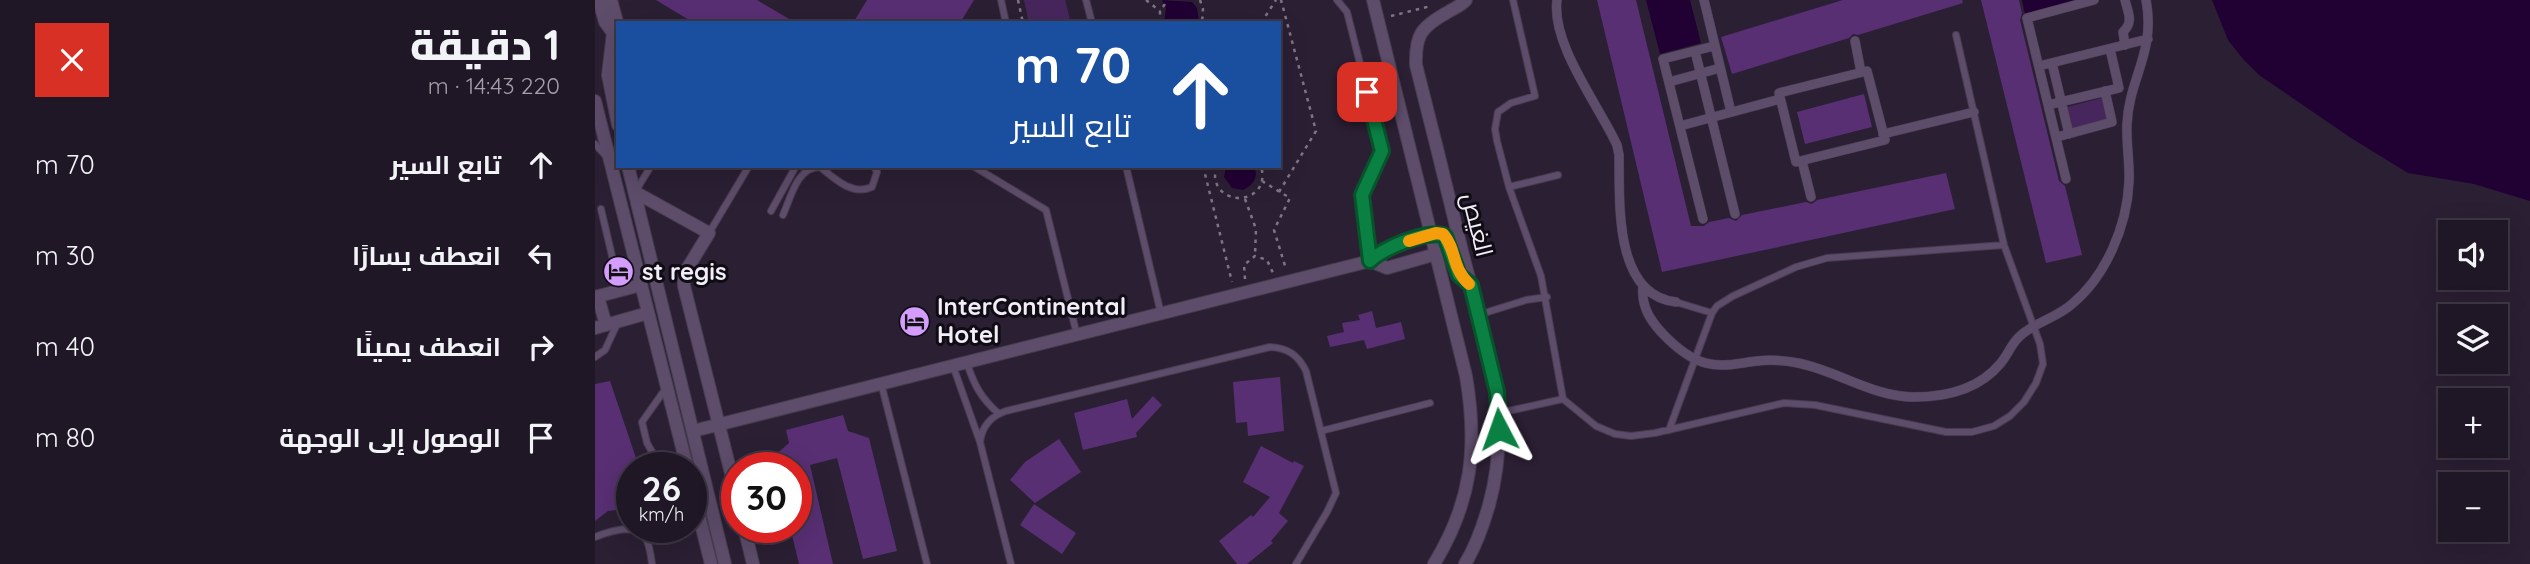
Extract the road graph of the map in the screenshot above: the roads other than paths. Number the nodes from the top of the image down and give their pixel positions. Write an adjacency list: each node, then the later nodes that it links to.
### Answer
1 (599, 0): 18 (street)
2 (611, 0): 14 (street)
3 (1001, 0): 15 (lane)
4 (1086, 0): 16 (lane)
5 (1337, 0): 74 (lane)
6 (1373, 0): 71 (street, الغيص)
7 (1466, 0): 76 (street, الغيص)
8 (1513, 0): 62 (lane)
9 (1557, 0): 77 (street)
10 (1704, 0): 23 (street)
11 (2094, 0): 27 (street)
12 (2125, 0): 22 (street)
13 (2146, 0): 20 (street)
14 (617, 21)
15 (1006, 21)
16 (1091, 21)
17 (616, 25): 18 (street)
18 (613, 33): 41 (street)
19 (1956, 35): 40 (lane)
20 (2148, 39): 22 (street); 87 (street)
21 (1855, 41): 29 (street)
22 (2125, 45): 24 (street)
23 (1714, 46): 25 (street); 28 (street)
24 (2110, 48): 26 (street); 34 (street)
25 (1695, 51): 30 (street); 31 (street)
26 (2052, 63): 27 (street); 32 (street)
27 (2039, 66): 33 (street)
28 (1720, 68): 30 (street); 39 (street)
29 (1861, 72): 35 (street); 45 (street)
30 (1701, 74): 31 (street); 43 (street)
31 (1669, 82): 44 (street)
32 (2056, 82): 33 (street); 37 (street)
33 (2044, 85): 38 (street)
34 (2105, 91): 37 (street); 46 (street)
35 (1780, 99): 39 (street); 50 (street)
36 (595, 101): 42 (street)
37 (2061, 102): 38 (street); 46 (street)
38 (2048, 105): 47 (street)
39 (1731, 112): 43 (street)
40 (1974, 112): 45 (street); 72 (lane)
41 (616, 115)
42 (597, 116): 49 (street)
43 (1711, 117): 44 (street); 67 (street)
44 (1680, 126): 69 (street)
45 (1883, 134): 50 (street)
46 (2069, 134): 47 (street)
47 (2057, 137): 61 (street)
48 (595, 144): 49 (lane)
49 (610, 159): 75 (street)
50 (1803, 161): 64 (street)
51 (629, 168): 63 (street)
52 (650, 168): 63 (lane)
53 (748, 168): 70 (lane)
54 (795, 168): 66 (lane)
55 (814, 168): 68 (lane)
56 (821, 168): 57 (lane)
57 (875, 168)
58 (976, 168): 88 (lane)
59 (1126, 168): 84 (lane)
60 (1558, 175): 62 (lane)
61 (2066, 179)
62 (1509, 187): 80 (lane)
63 (635, 192): 70 (street); 101 (street)
64 (1811, 197)
65 (601, 209): 78 (lane)
66 (771, 211)
67 (1735, 214)
68 (783, 215)
69 (1703, 219)
70 (709, 233): 99 (street)
71 (1431, 234): 73 (street, الغيص); 74 (street); 76 (street)
72 (2004, 245): 83 (lane); 87 (lane)
73 (1436, 254): 74 (street); 117 (street, الغيص)
74 (1370, 261): 84 (street)
75 (641, 285): 78 (street); 82 (street)
76 (1471, 285): 85 (street, الغيص)
77 (1643, 286): 81 (street); 90 (street)
78 (620, 290): 79 (street)
79 (597, 297): 86 (street)
80 (1547, 297): 85 (lane); 95 (lane)
81 (1676, 302): 83 (lane)
82 (648, 313): 86 (street); 94 (street)
83 (1712, 313): 90 (lane)
84 (1161, 314): 88 (street)
85 (1479, 315): 98 (street, الغيص)
86 (606, 325): 89 (lane)
87 (2035, 327): 90 (street); 100 (lane)
88 (1077, 335): 91 (street)
89 (595, 357)
90 (1695, 360): 100 (lane)
91 (967, 362): 92 (street); 97 (lane)
92 (953, 366): 93 (street); 103 (lane)
93 (881, 383): 99 (street); 114 (lane)
94 (667, 387): 104 (lane); 105 (street)
95 (1563, 399): 98 (lane); 100 (lane)
96 (1430, 403): 102 (lane)
97 (998, 413): 102 (lane); 103 (lane)
98 (1499, 413): 118 (street, الغيص)
99 (719, 424): 101 (street); 106 (street)
100 (1669, 430)
101 (693, 431): 112 (street)
102 (1321, 431): 116 (lane)
103 (980, 442): 115 (lane)
104 (652, 452)
105 (683, 452)
106 (726, 452)
107 (595, 537): 110 (lane)
108 (706, 543): 111 (street)
109 (748, 543): 113 (street)
110 (652, 564)
111 (711, 564)
112 (725, 564)
113 (753, 564)
114 (927, 564)
115 (1011, 564)
116 (1296, 564)
117 (1434, 564)
118 (1465, 564)

